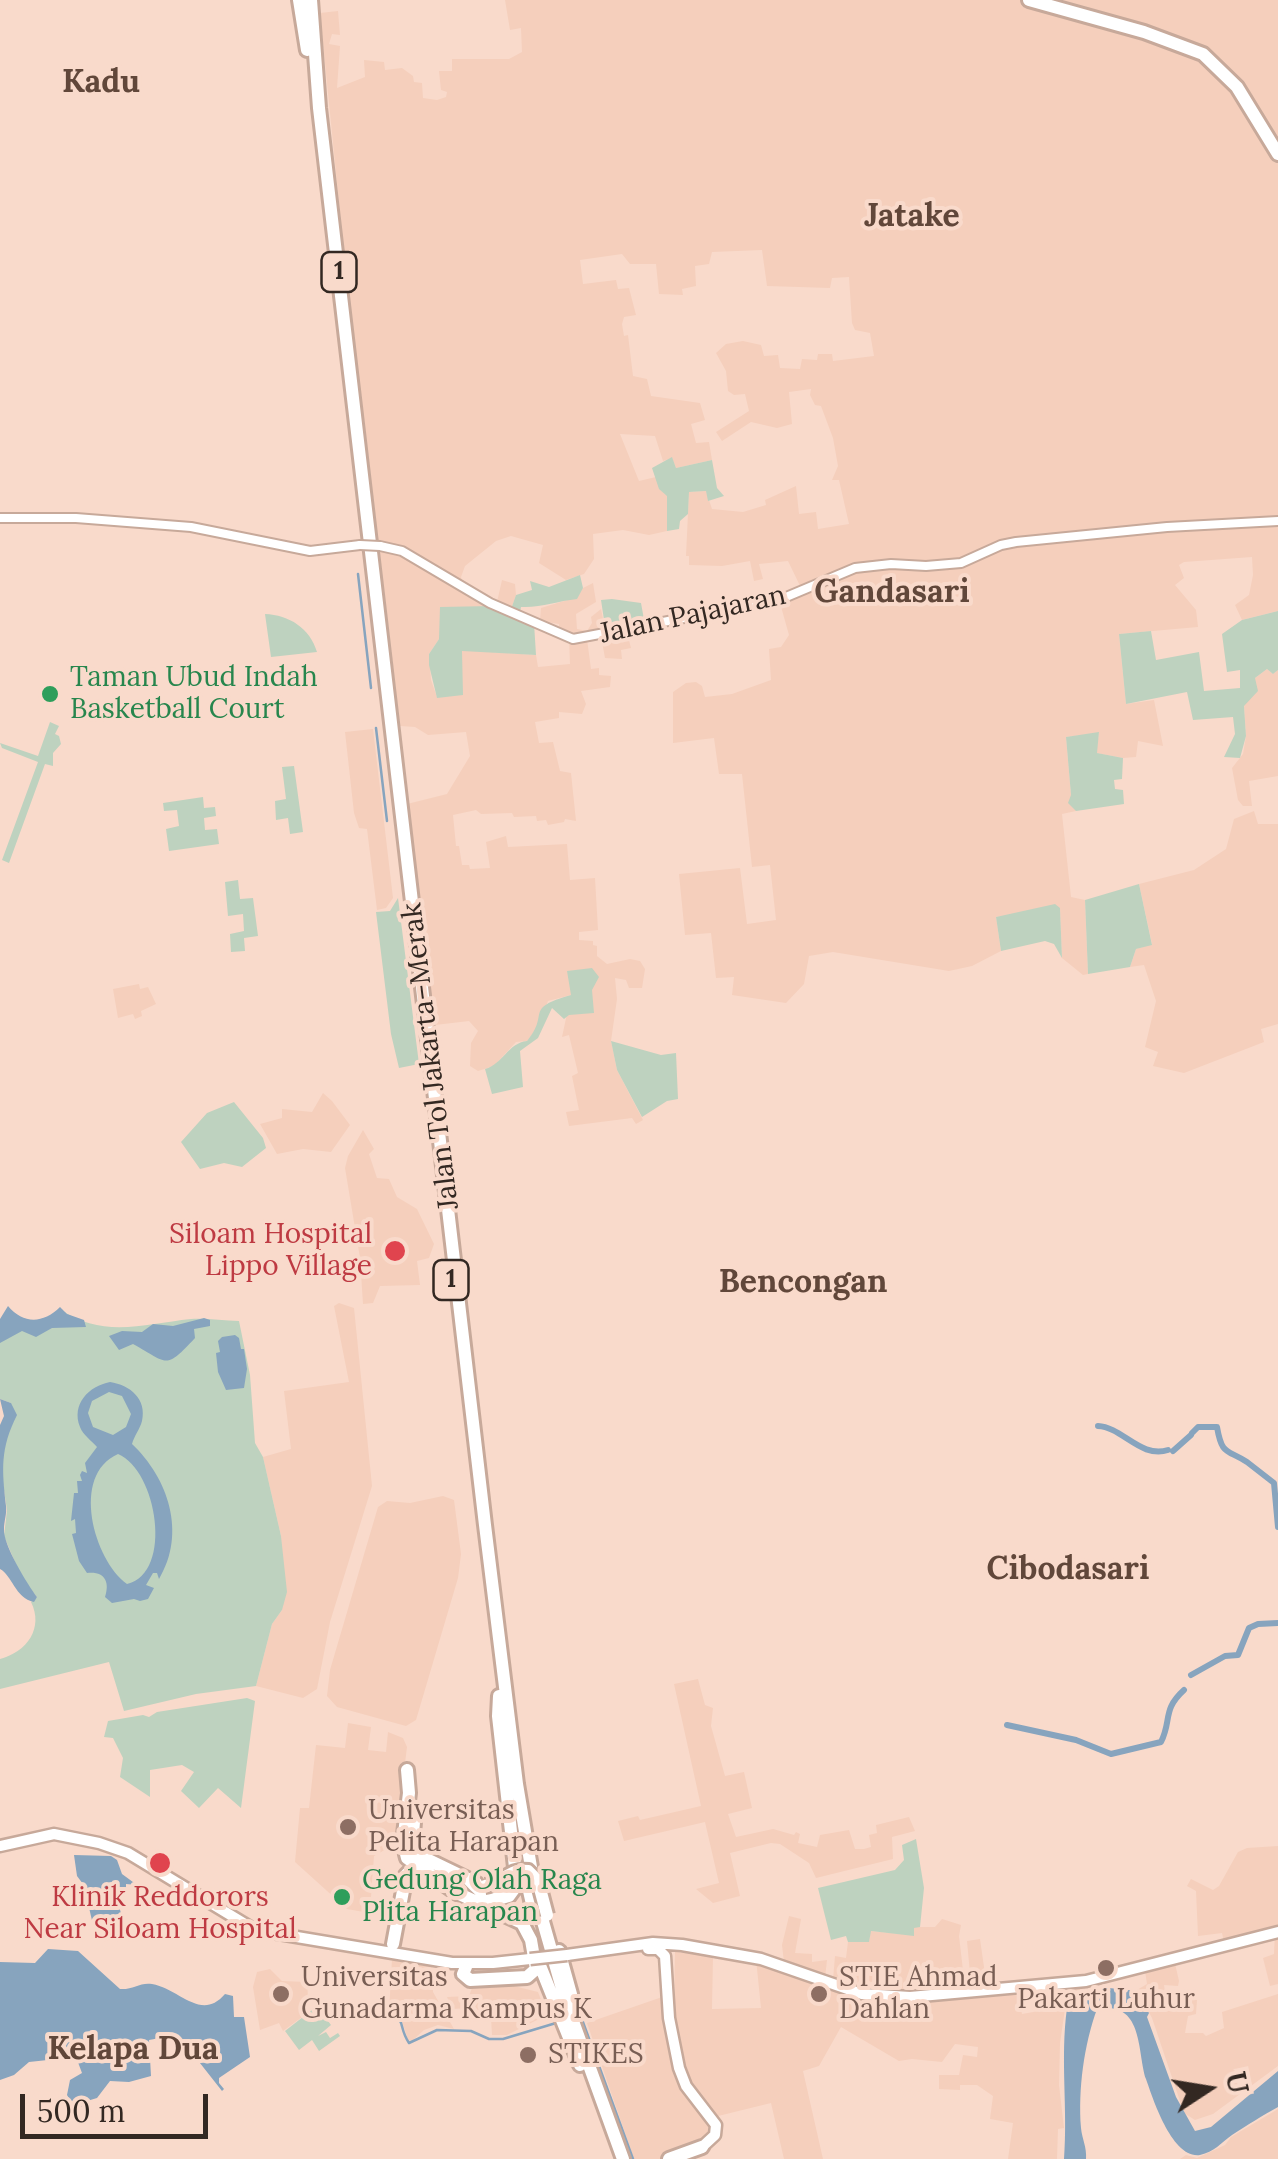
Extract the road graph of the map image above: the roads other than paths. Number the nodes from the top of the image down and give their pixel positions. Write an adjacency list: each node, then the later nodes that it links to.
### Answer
1 (305, 0): 8 (highway, Jalan Tol Jakarta–Merak / 1); 15 (highway, Jalan Tol Jakarta–Merak / 1)
2 (1030, 0): 3 (highway)
3 (1053, 8): 4 (highway); 5 (highway)
4 (1278, 154)
5 (1278, 163)
6 (0, 518): 7 (main road, Jalan Pajajaran, bridge)
7 (1278, 522)
8 (499, 1694): 13 (highway); 25 (highway, Jalan Tol Jakarta–Merak / 1)
9 (408, 1770): 12 (highway)
10 (414, 1784): 13 (highway)
11 (0, 1846): 18 (main road)
12 (430, 1872): 18 (highway); 21 (highway); 22 (highway)
13 (468, 1880): 23 (highway, bridge)
14 (1278, 1932): 16 (main road)
15 (546, 1934): 23 (highway); 27 (highway, Jalan Tol Jakarta–Merak / 1)
16 (694, 1948): 17 (main road); 19 (main road)
17 (613, 1951): 19 (main road); 20 (main road, bridge); 24 (main road)
18 (389, 1952): 20 (main road); 21 (main road)
19 (670, 1959): 24 (main road)
20 (530, 1961): 21 (main road)
21 (461, 1968): 22 (highway)
22 (551, 1996): 25 (highway)
23 (581, 2030): 27 (highway)
24 (674, 2043): 26 (main road)
25 (581, 2066): 27 (highway, Jalan Tol Jakarta–Merak / 1)
26 (704, 2149): 28 (highway); 29 (highway)
27 (624, 2158)
28 (669, 2159)
29 (689, 2159)

